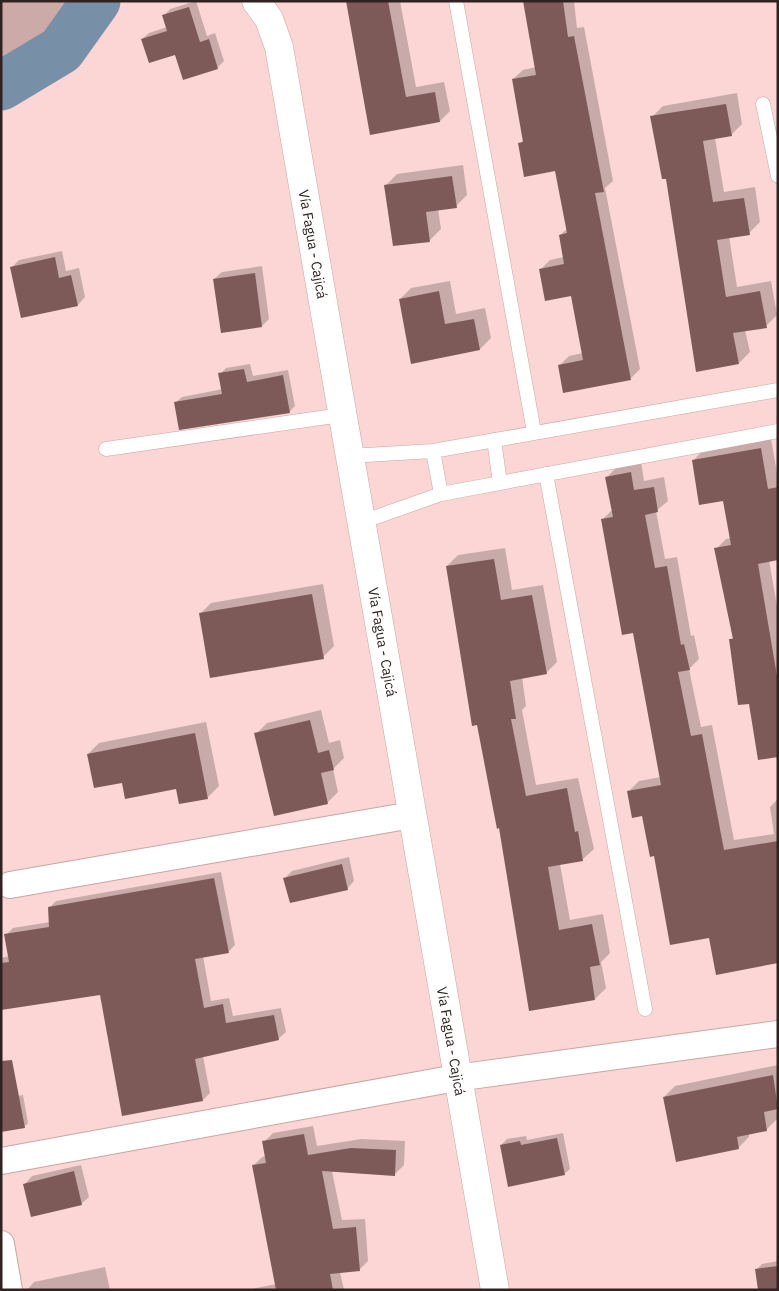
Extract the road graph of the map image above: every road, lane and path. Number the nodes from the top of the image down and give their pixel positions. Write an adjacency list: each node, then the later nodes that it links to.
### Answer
1 (256, 1): 6 (street, Vía Fagua - Cajicá)
2 (456, 1): 8 (lane)
3 (763, 104): 4 (lane)
4 (778, 176)
5 (778, 390): 8 (lane)
6 (341, 414): 10 (lane); 12 (street, Vía Fagua - Cajicá)
7 (778, 431): 13 (lane)
8 (534, 432): 9 (lane)
9 (494, 440): 11 (lane); 14 (lane)
10 (106, 449)
11 (433, 451): 12 (lane); 15 (lane)
12 (349, 456): 16 (street, Vía Fagua - Cajicá)
13 (546, 474): 14 (lane); 19 (lane)
14 (500, 483): 15 (lane)
15 (441, 494): 16 (lane)
16 (362, 522): 17 (street, Vía Fagua - Cajicá)
17 (412, 815): 18 (street); 21 (street, Vía Fagua - Cajicá)
18 (10, 885)
19 (646, 1009)
20 (778, 1034): 21 (street)
21 (456, 1078): 22 (street); 25 (street, Vía Fagua - Cajicá)
22 (1, 1161)
23 (1, 1244): 24 (street)
24 (9, 1290)
25 (495, 1290)

